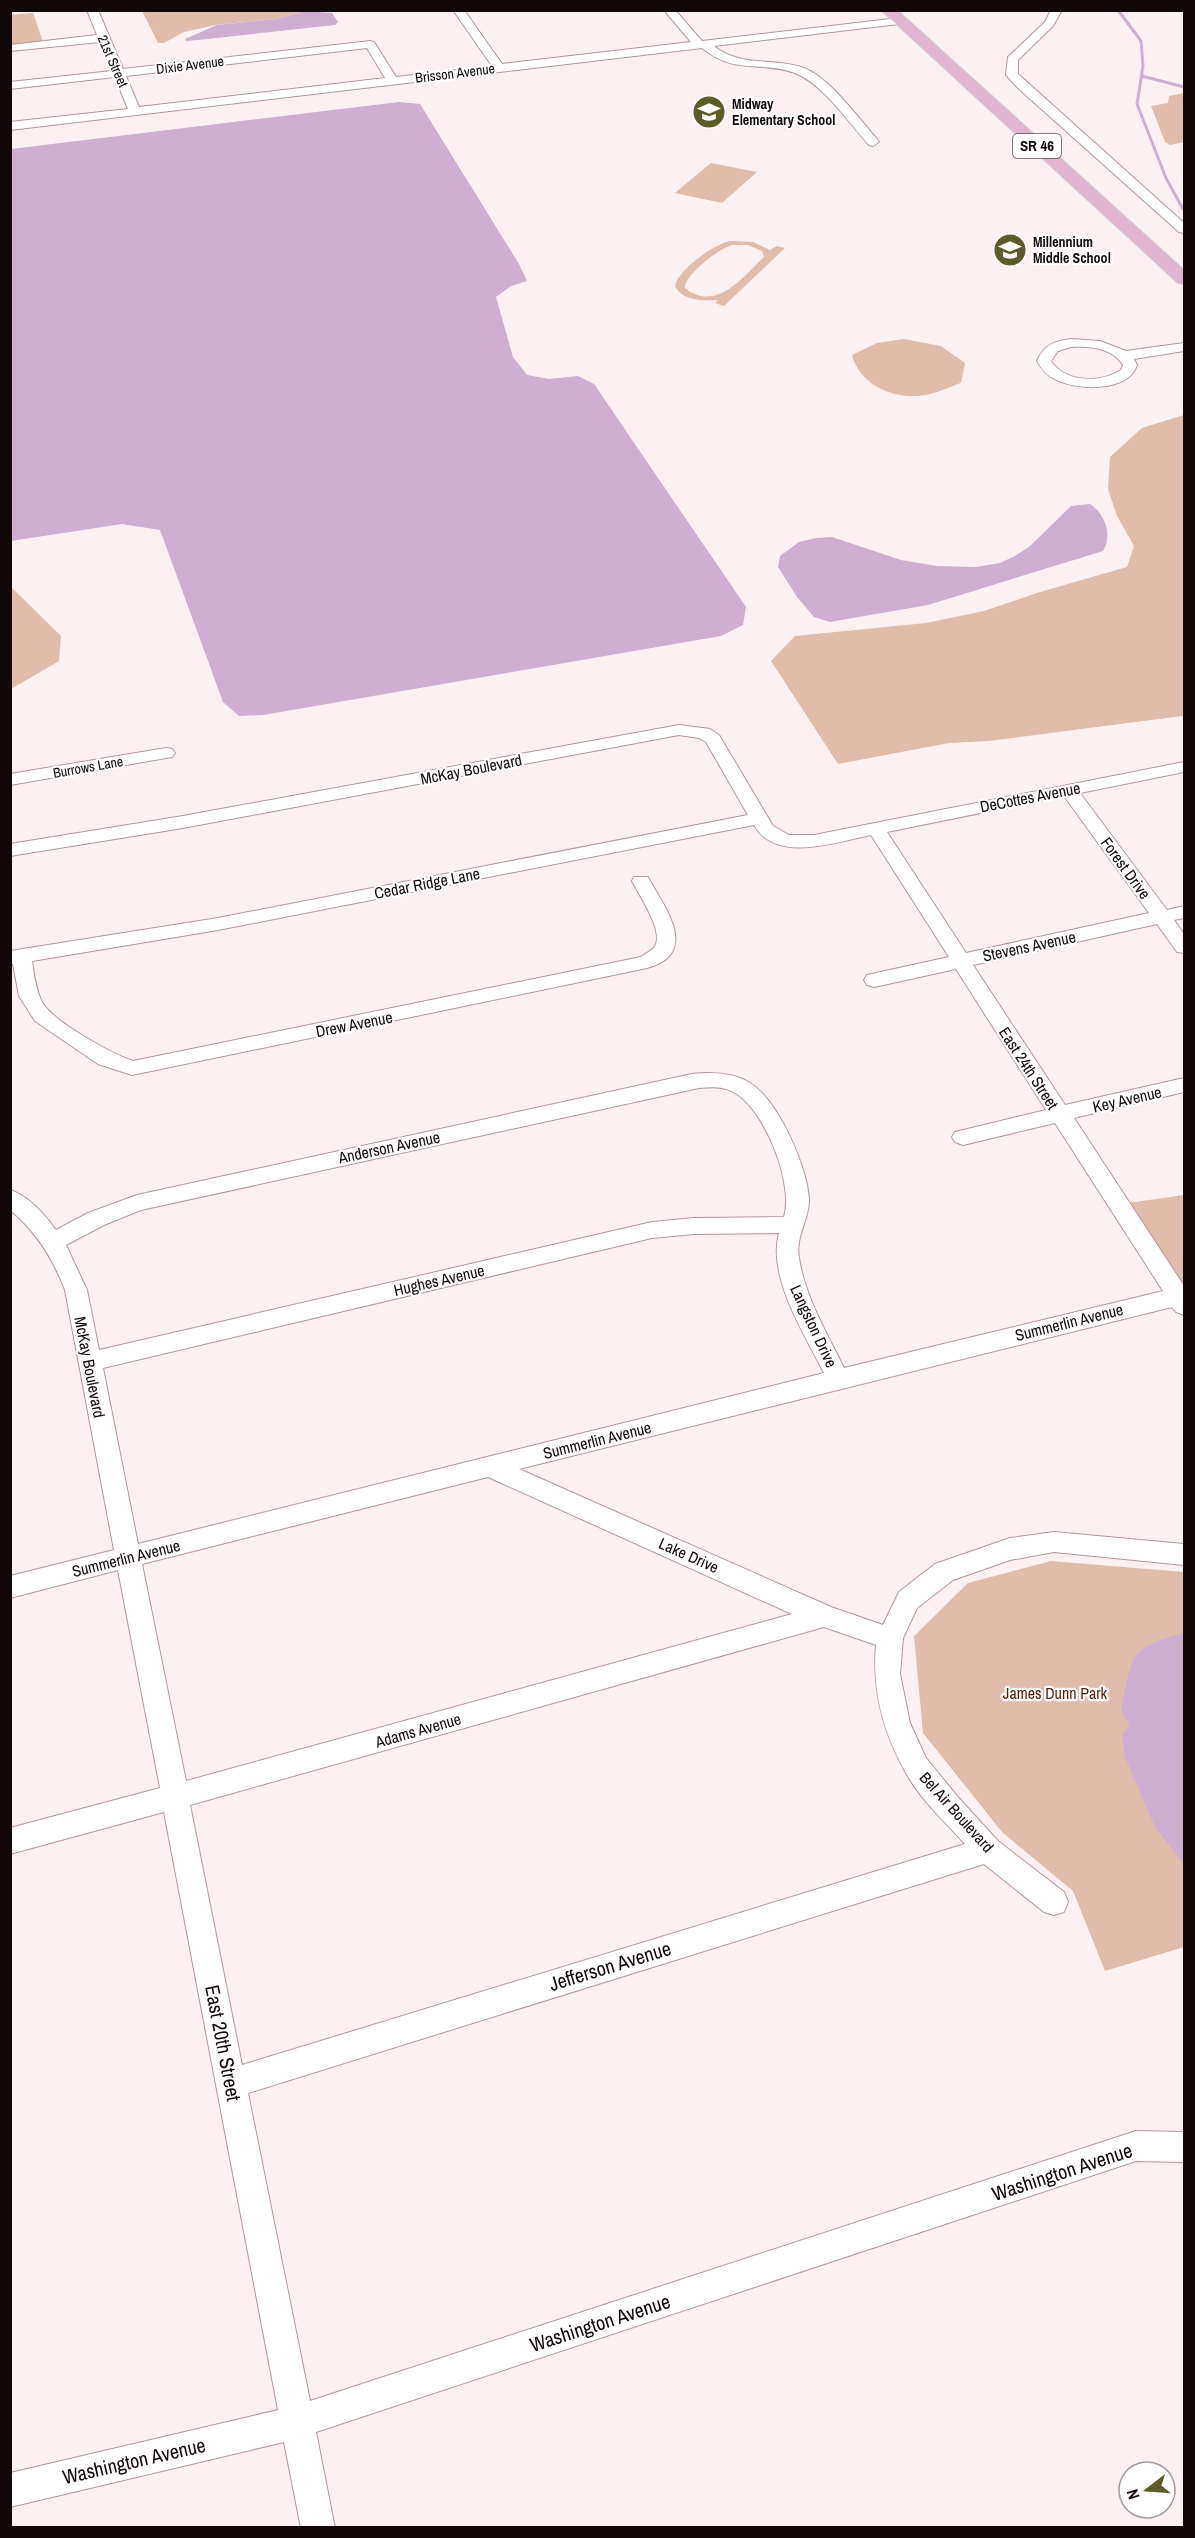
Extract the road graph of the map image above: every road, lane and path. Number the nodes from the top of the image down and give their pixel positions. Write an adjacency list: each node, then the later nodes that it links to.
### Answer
1 (92, 10): 6 (street, 21st Street)
2 (458, 10): 9 (street)
3 (669, 10): 7 (street)
4 (1057, 10): 16 (street)
5 (897, 14): 7 (street, Brisson Avenue); 17 (main road, SR 46); 18 (main road, SR 46)
6 (102, 38): 8 (street); 10 (street, 21st Street)
7 (702, 44): 9 (street, Brisson Avenue); 15 (street)
8 (10, 48)
9 (499, 68): 11 (street, Brisson Avenue)
10 (120, 73): 11 (street, Dixie Avenue); 12 (street, Dixie Avenue); 13 (street, 21st Street)
11 (392, 81): 13 (street, Brisson Avenue)
12 (10, 86)
13 (135, 111): 14 (street, Brisson Avenue)
14 (10, 126)
15 (873, 142)
16 (1185, 228)
17 (1185, 259)
18 (1185, 279)
19 (1185, 347): 20 (street)
20 (1125, 356): 20 (street)
21 (166, 753): 23 (street, Burrows Lane)
22 (1185, 767): 24 (street, DeCottes Avenue)
23 (10, 780)
24 (1068, 789): 26 (street, DeCottes Avenue); 30 (street, Forest Drive)
25 (759, 818): 26 (street, McKay Boulevard); 27 (street, McKay Boulevard); 32 (street, Cedar Ridge Lane)
26 (875, 828): 33 (street, East 24th Street)
27 (10, 850)
28 (641, 881): 32 (street, Drew Avenue)
29 (1185, 912): 30 (street, Stevens Avenue)
30 (1162, 917): 31 (street, Forest Drive); 33 (street, Stevens Avenue)
31 (1185, 947)
32 (16, 957)
33 (960, 962): 34 (street, Stevens Avenue); 37 (street, East 24th Street)
34 (874, 980)
35 (731, 1083): 40 (street, Langston Drive); 41 (street, Anderson Avenue)
36 (1185, 1085): 37 (street, Key Avenue)
37 (1059, 1115): 38 (street, Key Avenue); 42 (street, East 24th Street)
38 (963, 1137)
39 (10, 1198): 41 (street, McKay Boulevard)
40 (792, 1225): 43 (street, Hughes Avenue); 44 (street, Langston Drive)
41 (54, 1241): 43 (street, McKay Boulevard)
42 (1182, 1299): 44 (street, Summerlin Avenue)
43 (89, 1362): 47 (street, McKay Boulevard)
44 (838, 1379): 45 (street, Summerlin Avenue)
45 (490, 1467): 47 (street, Summerlin Avenue); 49 (street, Lake Drive)
46 (1185, 1555): 50 (street, Bel Air Boulevard)
47 (127, 1558): 48 (street, Summerlin Avenue); 51 (street, East 20th Street)
48 (10, 1587)
49 (824, 1616): 50 (street, Lake Drive); 51 (street, Adams Avenue)
50 (890, 1638): 53 (street, Bel Air Boulevard)
51 (175, 1797): 52 (street, Adams Avenue); 55 (street, East 20th Street)
52 (10, 1841)
53 (988, 1850): 54 (street, Bel Air Boulevard); 55 (street, Jefferson Avenue)
54 (1054, 1902)
55 (231, 2083): 57 (street, East 20th Street)
56 (1185, 2147): 57 (street, Washington Avenue)
57 (297, 2422): 58 (street, Washington Avenue); 59 (street, East 20th Street)
58 (10, 2490)
59 (318, 2528)

